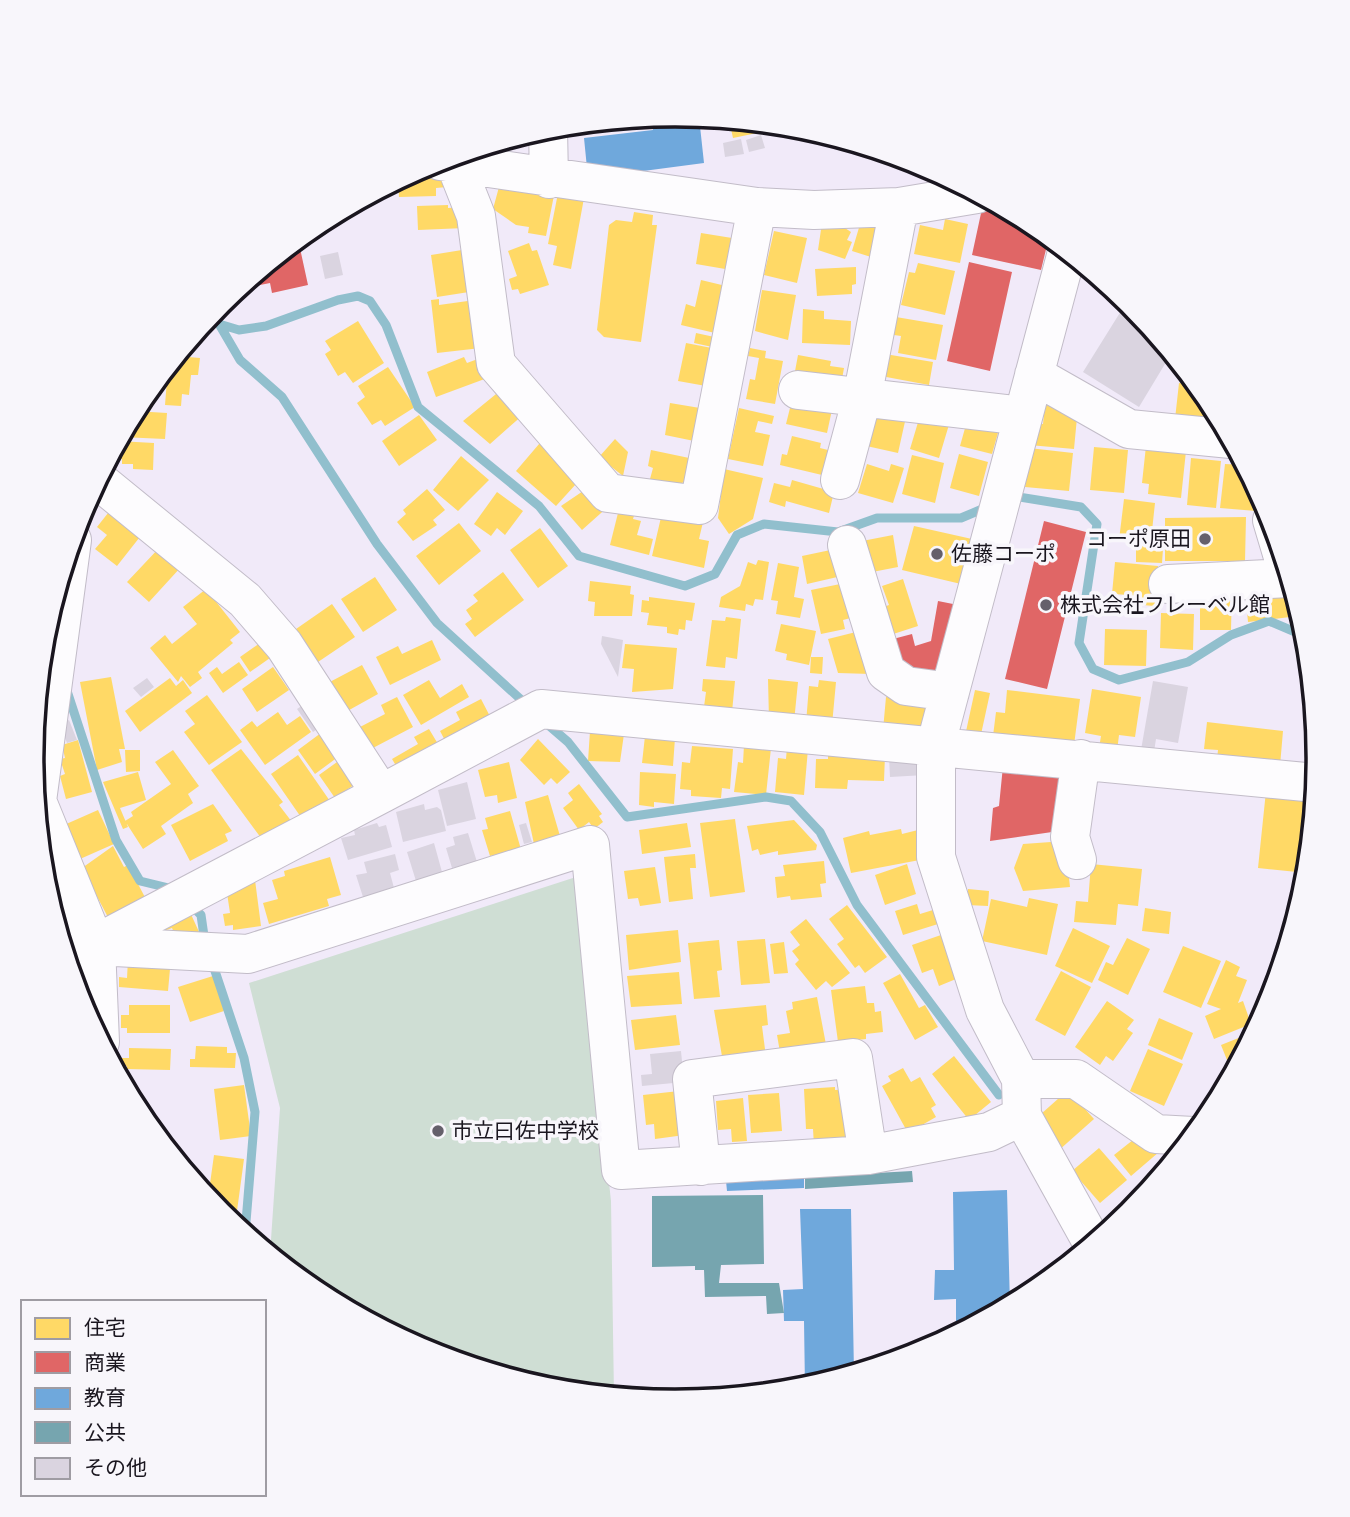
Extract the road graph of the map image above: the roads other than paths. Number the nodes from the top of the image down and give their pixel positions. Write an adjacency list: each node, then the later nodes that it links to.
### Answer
1 (548, 140): 4 (street)
2 (462, 165): 4 (street)
3 (451, 169): 6 (street)
4 (549, 179): 6 (street)
5 (962, 196): 7 (street)
6 (757, 207): 7 (street)
7 (898, 207): 11 (street)
8 (1064, 262): 9 (street)
9 (1034, 374): 12 (street); 13 (street)
10 (797, 390): 11 (street)
11 (862, 398): 12 (street); 14 (street)
12 (1023, 416): 20 (street)
13 (1219, 438)
14 (840, 480)
15 (106, 486): 25 (street)
16 (847, 545): 20 (street)
17 (1280, 578): 18 (street)
18 (1168, 584)
19 (63, 602): 21 (street)
20 (950, 692): 22 (street)
21 (44, 739)
22 (936, 744): 23 (street); 25 (street); 30 (street)
23 (1081, 759): 24 (street); 27 (street)
24 (1305, 782)
25 (381, 794): 28 (street)
26 (50, 849): 28 (street)
27 (1077, 860)
28 (81, 953): 29 (street); 33 (street)
29 (90, 994)
30 (1022, 1098): 31 (street); 32 (street); 34 (street)
31 (1181, 1135)
32 (868, 1155): 33 (street); 33 (street)
33 (701, 1166)
34 (1089, 1235)

